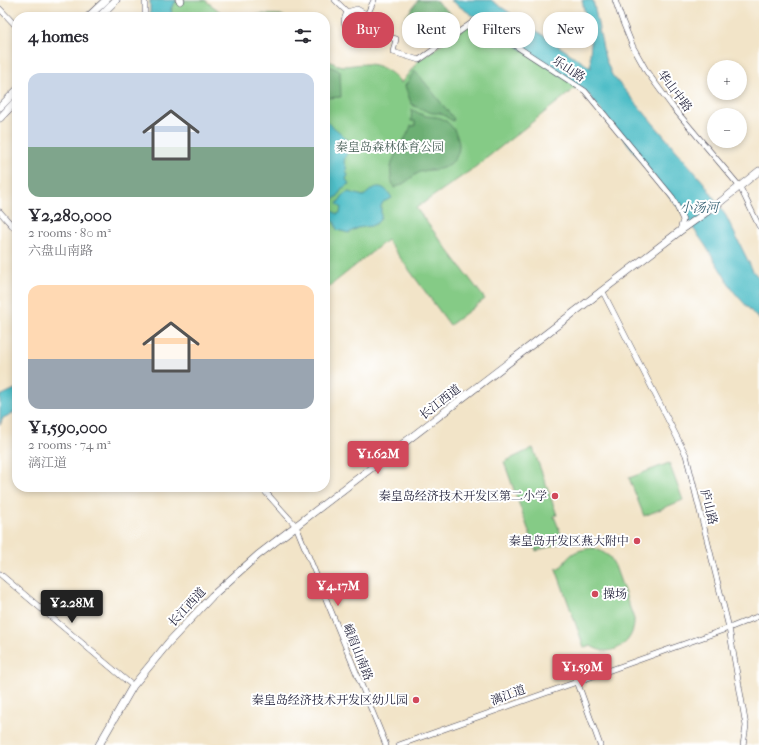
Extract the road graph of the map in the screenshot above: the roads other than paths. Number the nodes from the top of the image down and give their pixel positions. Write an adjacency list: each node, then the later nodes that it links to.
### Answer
1 (106, 0): 8 (main road)
2 (116, 0): 9 (main road)
3 (145, 0): 10 (street)
4 (335, 0): 11 (street)
5 (374, 0): 13 (street)
6 (615, 0): 23 (street, 华山中路)
7 (0, 10): 14 (street)
8 (93, 12)
9 (104, 12)
10 (145, 12)
11 (347, 12): 12 (street)
12 (363, 12)
13 (368, 12)
14 (12, 22)
15 (394, 38): 16 (street, 乐山路)
16 (394, 48)
17 (394, 48): 27 (street, 乐山路)
18 (12, 95): 20 (main road)
19 (12, 105): 21 (main road)
20 (0, 107)
21 (0, 118)
22 (759, 171): 23 (main road, 长江西道)
23 (740, 187): 26 (street, 华山中路); 27 (main road, 长江西道)
24 (0, 212): 25 (street)
25 (12, 225)
26 (759, 226)
27 (680, 231): 28 (main road, 长江西道)
28 (602, 290): 30 (main road, 长江西道); 33 (street, 庐山路)
29 (265, 492): 30 (street, 峨眉山南路)
30 (296, 526): 35 (main road, 长江西道); 37 (street, 峨眉山南路)
31 (0, 574): 35 (street)
32 (759, 616): 33 (street, 漓江道)
33 (729, 628): 34 (street, 漓江道); 40 (street, 庐山路)
34 (576, 681): 38 (street, 漓江道); 39 (street)
35 (133, 686): 36 (main road, 长江西道)
36 (99, 745)
37 (386, 745)
38 (399, 745)
39 (600, 745)
40 (743, 745)

